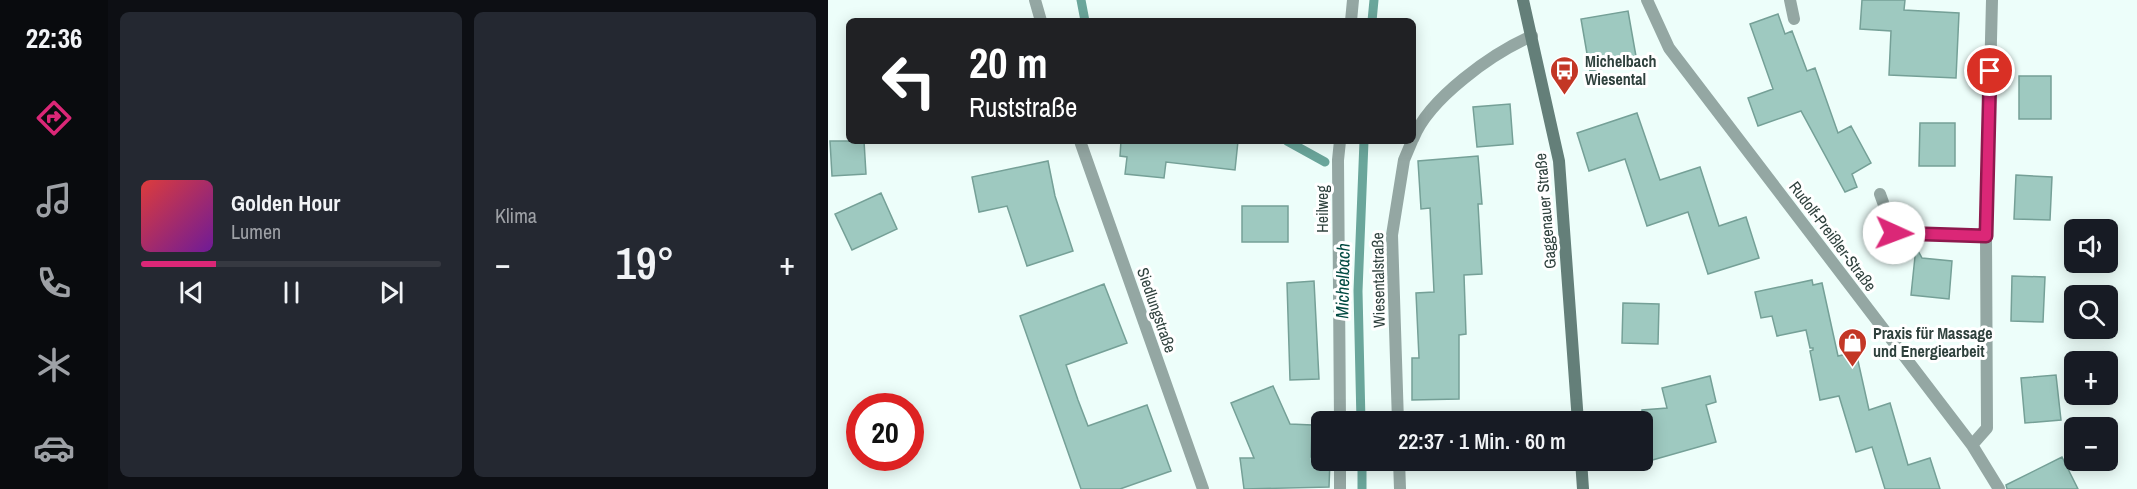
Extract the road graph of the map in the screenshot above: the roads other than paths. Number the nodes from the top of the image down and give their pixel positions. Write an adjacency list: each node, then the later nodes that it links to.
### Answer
1 (1035, 0): 7 (street)
2 (1353, 0): 8 (street)
3 (1522, 0): 10 (main road, Gaggenauer Straße)
4 (1647, 0): 20 (street, Rudolf-Preißler-Straße)
5 (1790, 0): 9 (street)
6 (1992, 0): 16 (street)
7 (1040, 18)
8 (1351, 18)
9 (1794, 19)
10 (1532, 36): 11 (street, Wiesentalstraße); 19 (main road, Gaggenauer Straße)
11 (1416, 130)
12 (1081, 144): 24 (street, Siedlungstraße)
13 (1340, 144): 17 (street, Heilweg)
14 (1410, 144): 18 (street, Wiesentalstraße)
15 (1880, 194): 16 (street)
16 (1986, 236): 20 (street)
17 (1340, 411)
18 (1398, 411)
19 (1577, 411)
20 (1972, 445): 28 (street, Rudolf-Preißler-Straße)
21 (1340, 471): 25 (street)
22 (1399, 471): 26 (street)
23 (1582, 471): 27 (main road)
24 (1203, 489)
25 (1340, 489)
26 (1400, 489)
27 (1583, 489)
28 (1999, 489)

